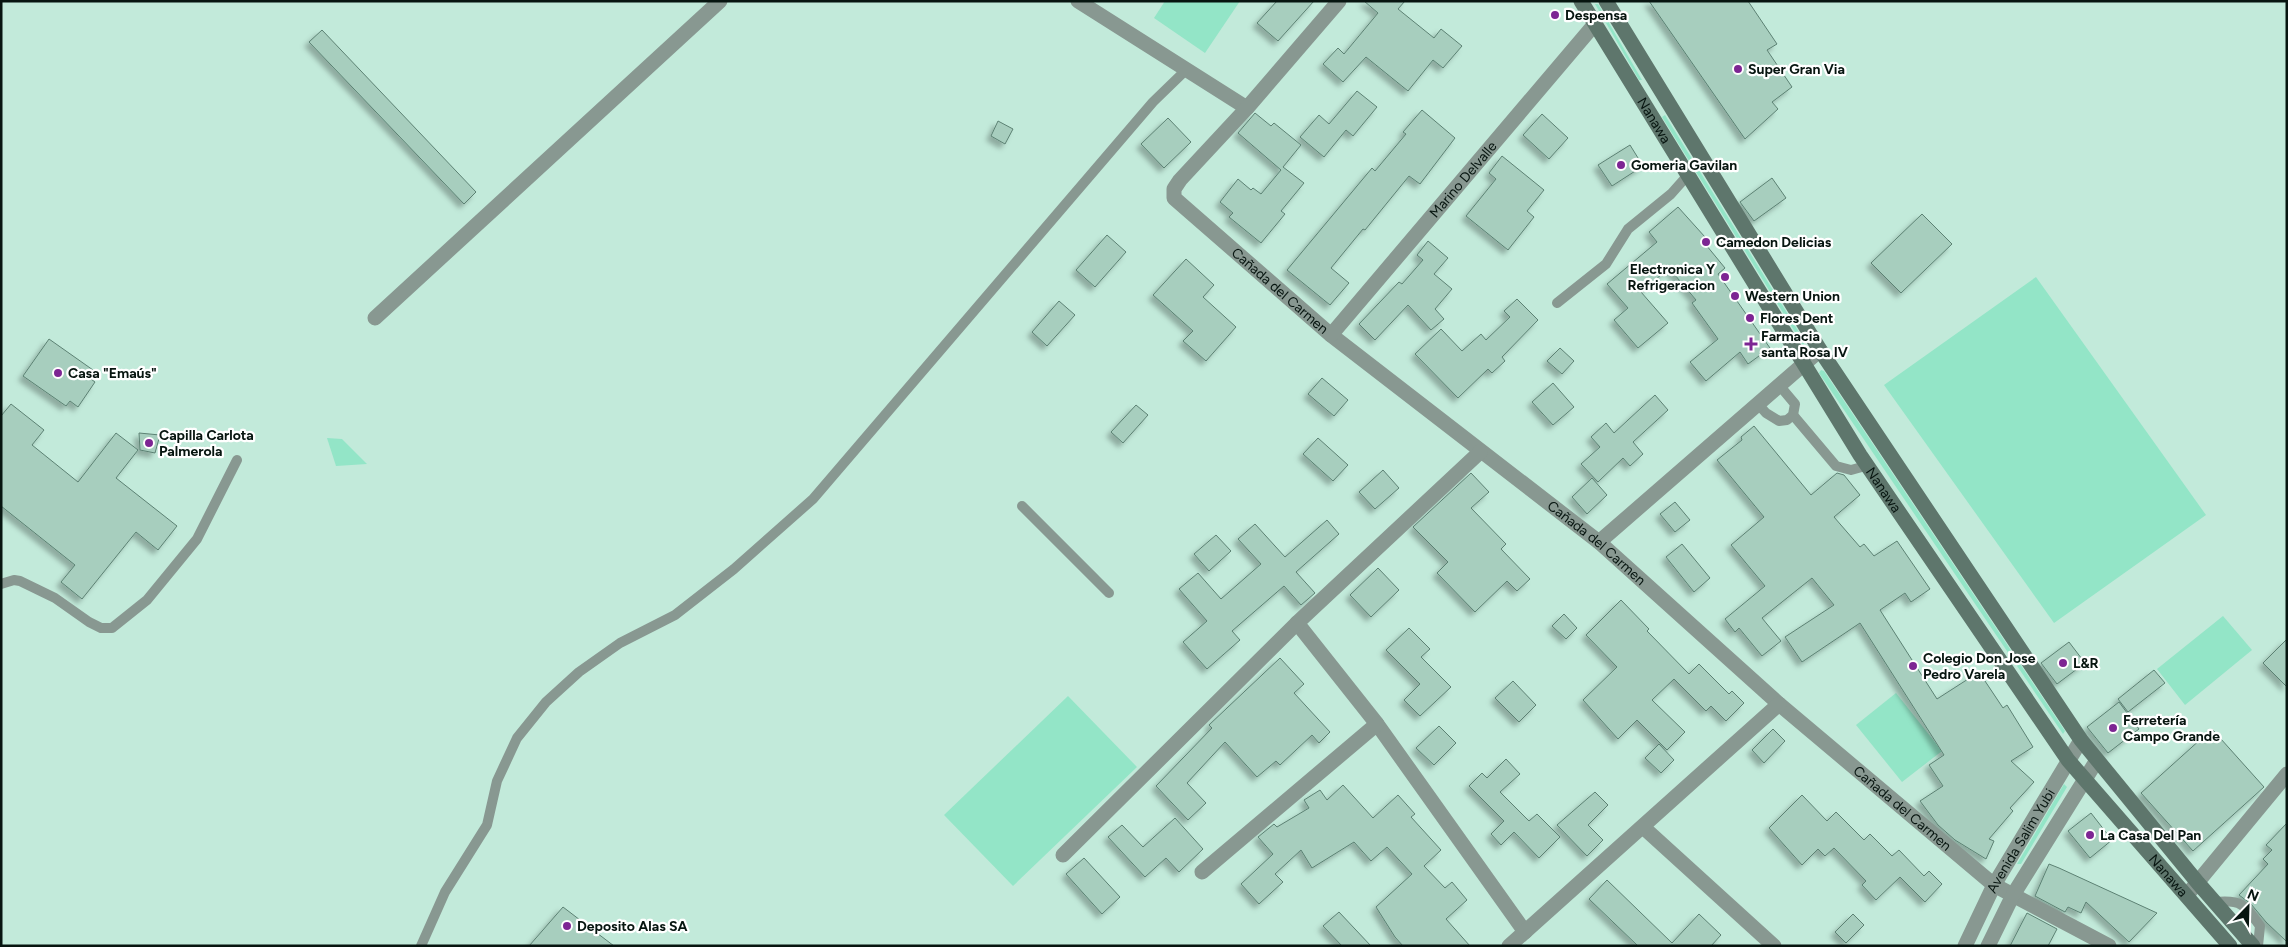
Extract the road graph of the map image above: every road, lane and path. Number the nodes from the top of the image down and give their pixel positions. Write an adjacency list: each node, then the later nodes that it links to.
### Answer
1 (720, 1): 15 (street)
2 (1078, 1): 7 (street)
3 (1339, 1): 10 (street)
4 (1581, 1): 6 (main road, Nanawa)
5 (1606, 1): 8 (main road, Nanawa)
6 (1594, 25): 9 (main road, Nanawa); 16 (street, Marino Delvalle)
7 (1186, 70): 10 (street); 47 (lane)
8 (1664, 96): 9 (main road); 12 (main road, Nanawa)
9 (1643, 104): 11 (main road, Nanawa)
10 (1247, 108): 16 (street, Cañada del Carmen)
11 (1687, 176): 13 (main road, Nanawa); 14 (lane)
12 (1751, 238): 13 (main road); 17 (main road, Nanawa)
13 (1732, 248): 18 (main road, Nanawa)
14 (1558, 303)
15 (375, 318)
16 (1331, 335): 23 (street, Cañada del Carmen)
17 (1820, 350): 18 (street); 22 (main road, Nanawa)
18 (1804, 364): 19 (street); 25 (main road, Nanawa)
19 (1779, 386): 20 (street); 21 (lane)
20 (1758, 404): 21 (lane); 27 (street)
21 (1793, 415): 25 (lane)
22 (1882, 443): 25 (main road); 33 (main road, Nanawa)
23 (1480, 452): 27 (street, Cañada del Carmen); 30 (street)
24 (237, 460): 28 (lane)
25 (1864, 460): 34 (main road, Nanawa)
26 (1022, 506): 29 (lane)
27 (1599, 542): 31 (street, Cañada del Carmen)
28 (1, 584)
29 (1109, 594)
30 (1297, 622): 32 (street); 39 (street)
31 (1779, 704): 38 (street); 42 (street, Cañada del Carmen)
32 (1376, 724): 40 (street); 46 (street)
33 (2081, 740): 34 (street, Avenida Salim Yubi); 35 (main road, Nanawa)
34 (2068, 760): 37 (main road, Nanawa); 42 (street, Avenida Salim Yubi)
35 (2097, 760): 37 (street, Avenida Salim Yubi); 41 (main road, Nanawa)
36 (2287, 774): 41 (street)
37 (2085, 777): 43 (street, Avenida Salim Yubi); 44 (main road, Nanawa)
38 (1643, 827): 46 (street); 49 (street)
39 (1063, 855)
40 (1202, 872)
41 (2198, 883): 44 (street); 45 (main road, Nanawa)
42 (1994, 885): 43 (street, Cañada del Carmen); 50 (street, Avenida Salim Yubi)
43 (2014, 895): 51 (street, Avenida Salim Yubi); 52 (street, Cañada del Carmen)
44 (2187, 895): 53 (main road, Nanawa)
45 (2215, 902): 54 (main road, Nanawa); 55 (lane)
46 (1525, 932): 48 (street)
47 (420, 946)
48 (1509, 946)
49 (1774, 946)
50 (1965, 946)
51 (1988, 946)
52 (2109, 946)
53 (2230, 946)
54 (2254, 946)
55 (2258, 946)

